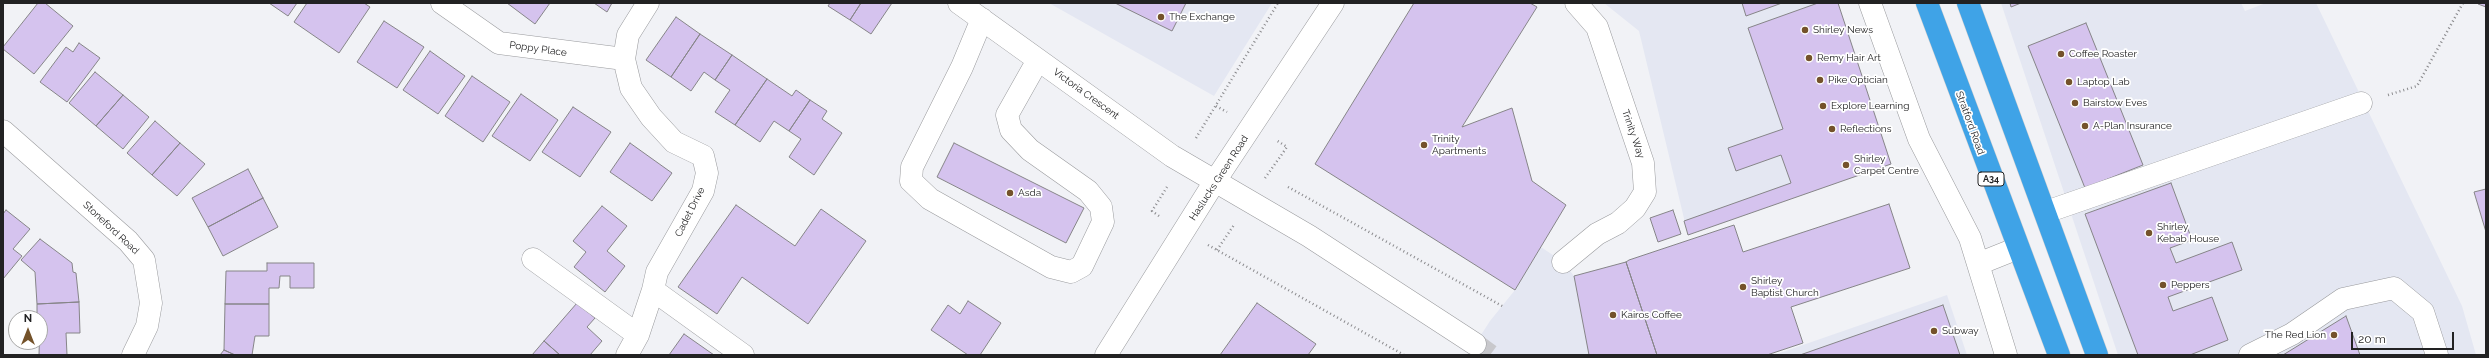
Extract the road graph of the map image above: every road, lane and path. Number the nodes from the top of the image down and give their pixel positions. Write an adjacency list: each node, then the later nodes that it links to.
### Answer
1 (442, 3): 12 (street, Poppy Place)
2 (648, 3): 12 (street, Cadet Drive)
3 (959, 3): 11 (street, Victoria Crescent)
4 (1278, 3): 16 (path)
5 (1333, 3): 19 (street, Haslucks Green Road)
6 (1576, 3): 26 (street, Trinity Way)
7 (1870, 3): 27 (street)
8 (1926, 3): 23 (highway, Stratford Road / A34)
9 (1968, 3): 22 (highway)
10 (2463, 3): 14 (path)
11 (982, 19): 13 (street, Victoria Crescent); 13 (street)
12 (624, 59): 28 (street, Cadet Drive)
13 (1038, 60): 16 (street, Victoria Crescent)
14 (2361, 103): 22 (street)
15 (3, 131): 32 (street, Stoneford Road)
16 (1182, 161): 19 (street, Victoria Crescent); 21 (path)
17 (1266, 175): 18 (path)
18 (1273, 179)
19 (1215, 181): 31 (street, Victoria Crescent); 35 (street, Haslucks Green Road)
20 (1287, 187): 29 (path)
21 (1152, 211)
22 (2046, 212): 39 (highway)
23 (2018, 248): 27 (street); 38 (highway, Stratford Road / A34)
24 (1217, 250): 36 (path)
25 (533, 259): 30 (street)
26 (1563, 262)
27 (1978, 264): 37 (street)
28 (653, 290): 30 (street, Cadet Drive); 34 (street)
29 (1504, 306)
30 (638, 335): 33 (street, Cadet Drive)
31 (1475, 344)
32 (133, 355)
33 (627, 355)
34 (743, 355)
35 (1106, 355)
36 (1404, 355)
37 (2006, 355)
38 (2059, 355)
39 (2098, 355)
40 (2250, 355): 41 (street)
41 (2437, 355)

